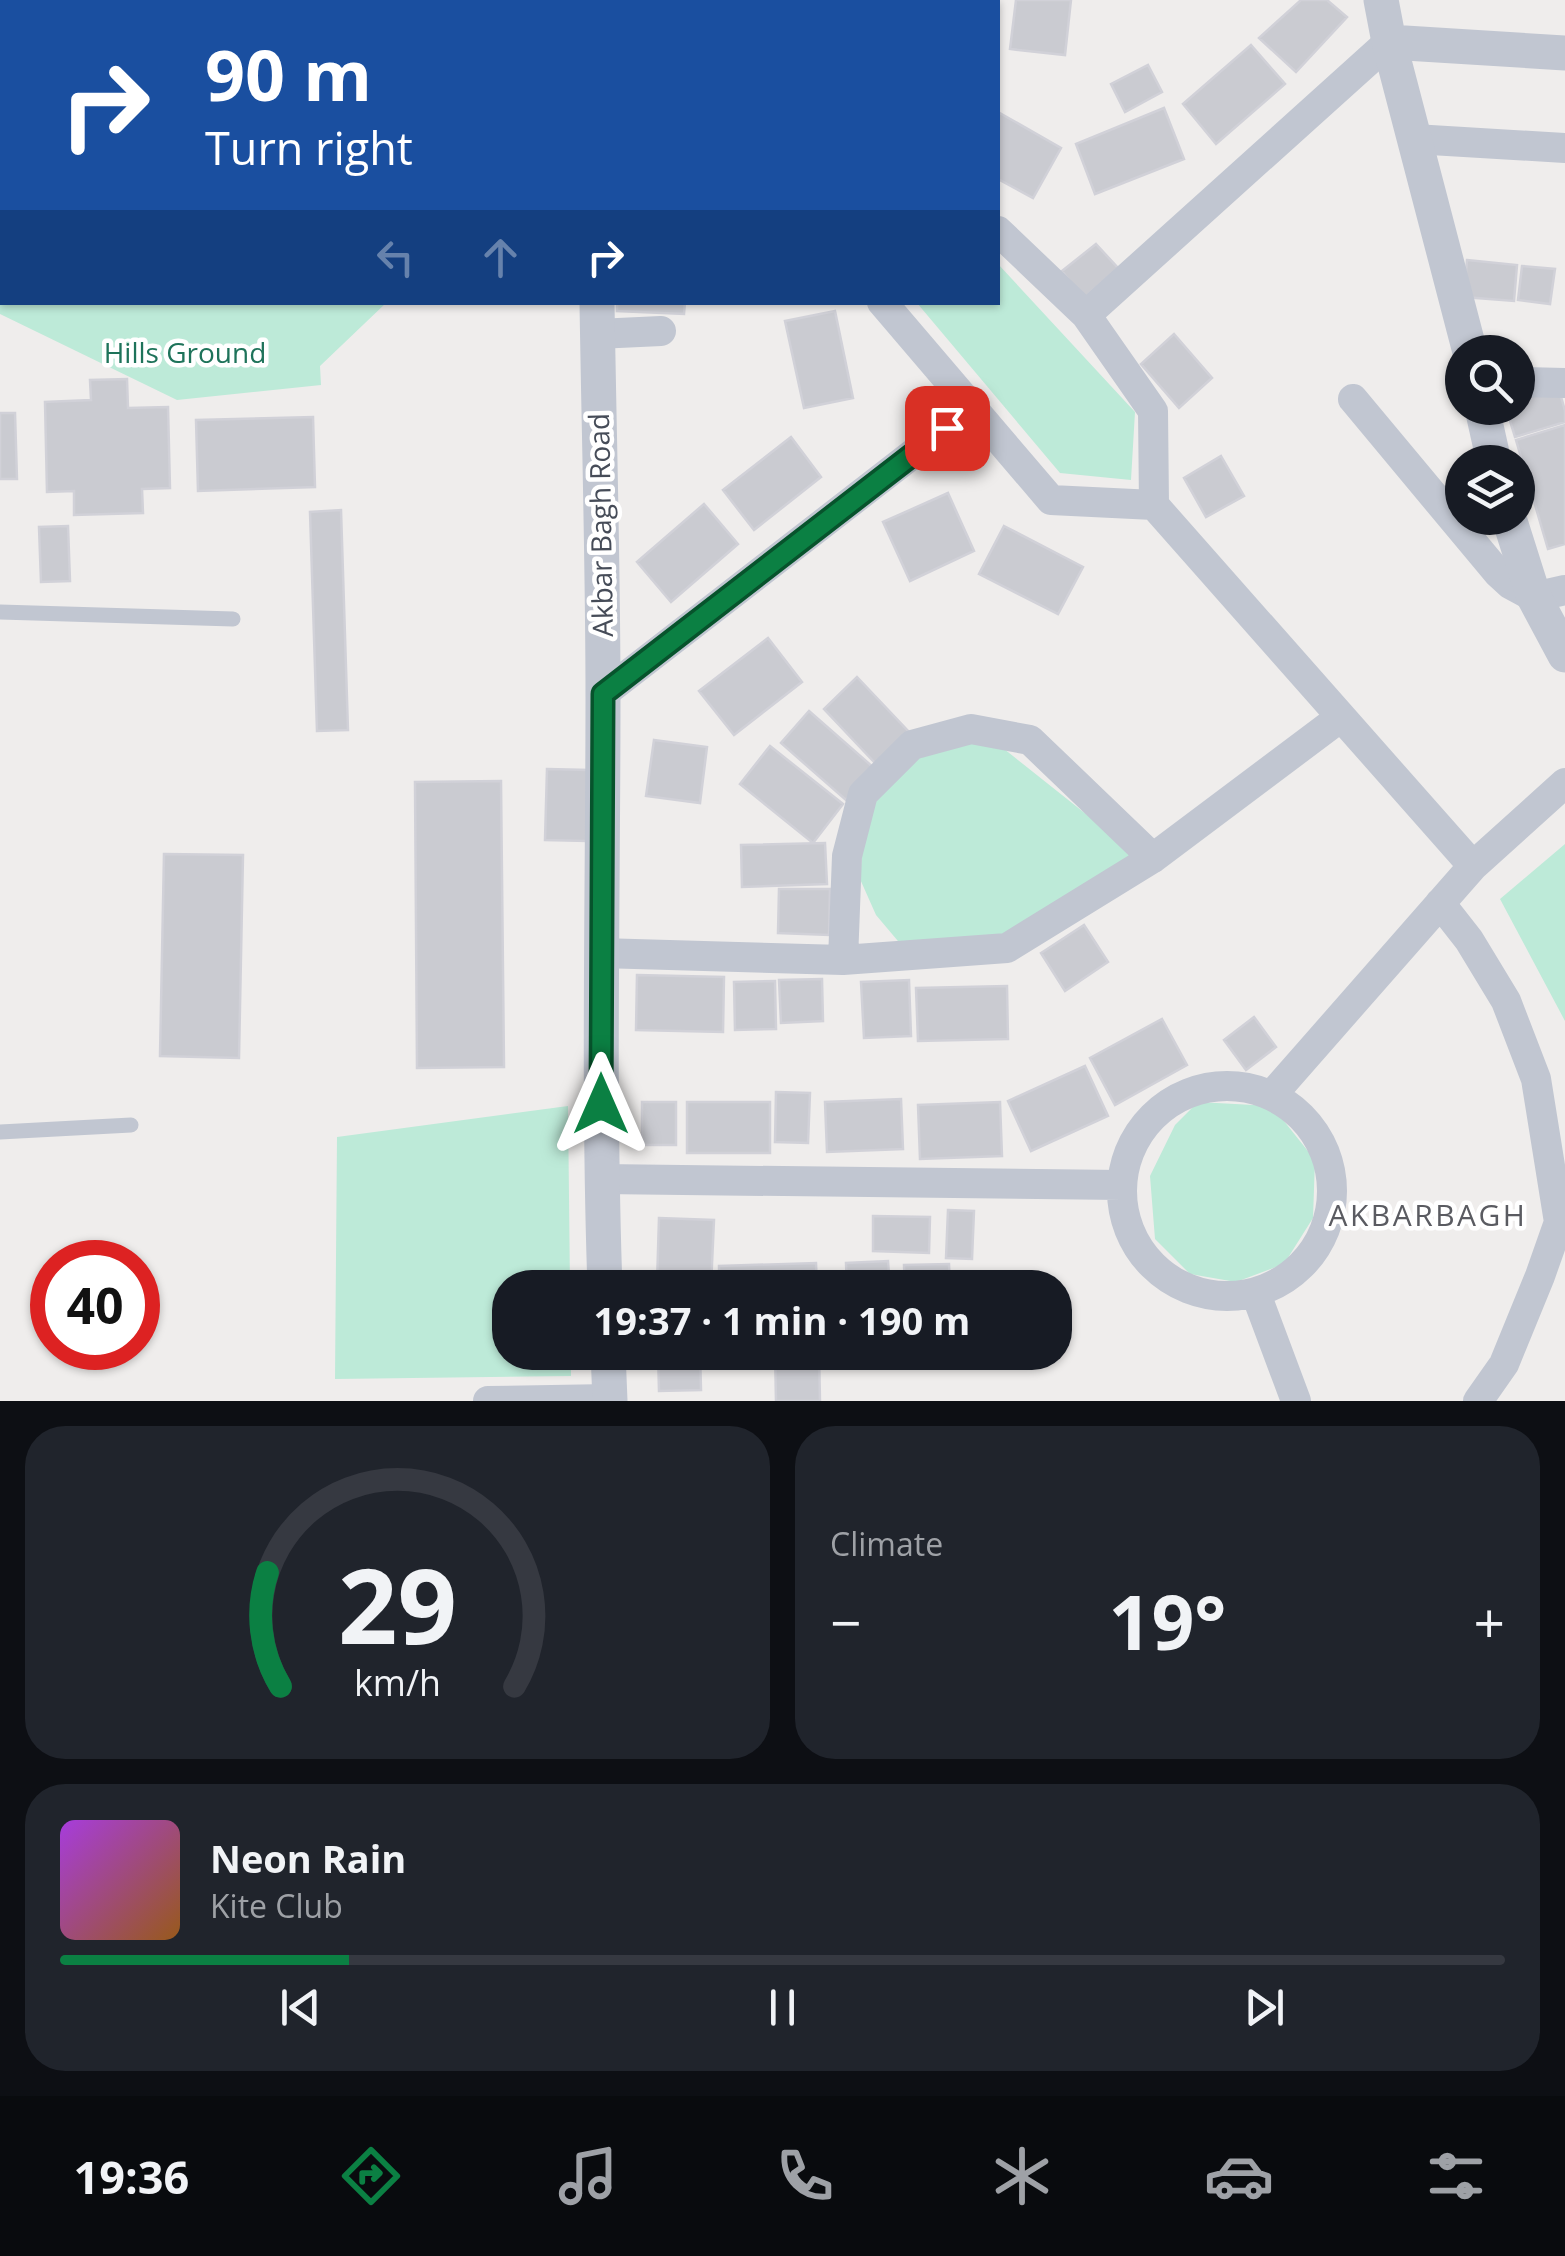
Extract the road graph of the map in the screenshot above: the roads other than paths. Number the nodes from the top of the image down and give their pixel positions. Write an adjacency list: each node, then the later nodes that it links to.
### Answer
1 (1381, 0): 2 (street)
2 (1389, 42): 3 (street); 4 (street); 8 (street)
3 (1565, 53)
4 (1414, 140): 5 (street); 11 (street)
5 (1565, 148)
6 (1000, 233): 8 (street)
7 (885, 305): 15 (street)
8 (1086, 314): 16 (street)
9 (597, 318): 10 (street); 22 (street, Akbar Bagh Road)
10 (661, 331)
11 (1466, 335)
12 (1535, 382): 13 (street)
13 (1565, 383)
14 (1353, 399): 18 (street)
15 (972, 408): 16 (street); 22 (street)
16 (1154, 505): 23 (street)
17 (1518, 535): 18 (street)
18 (1550, 594): 21 (street)
19 (0, 612): 20 (lane)
20 (232, 619)
21 (1565, 654)
22 (603, 694): 28 (street, Akbar Bagh Road)
23 (1340, 716): 25 (street); 26 (street)
24 (1565, 783): 26 (street)
25 (1153, 858): 29 (street); 29 (street)
26 (1473, 866): 27 (street)
27 (1440, 903): 30 (street); 35 (street)
28 (600, 952): 29 (street); 33 (street, Akbar Bagh Road)
29 (843, 960)
30 (1272, 1095): 34 (street); 37 (street)
31 (131, 1126): 32 (lane)
32 (0, 1132)
33 (602, 1179): 34 (street); 36 (street, Akbar Bagh Road)
34 (1121, 1185): 37 (street)
35 (1562, 1224): 42 (street)
36 (605, 1270)
37 (1256, 1294): 41 (street)
38 (609, 1370): 39 (street)
39 (610, 1400): 40 (street)
40 (488, 1401)
41 (1296, 1401)
42 (1478, 1401)

